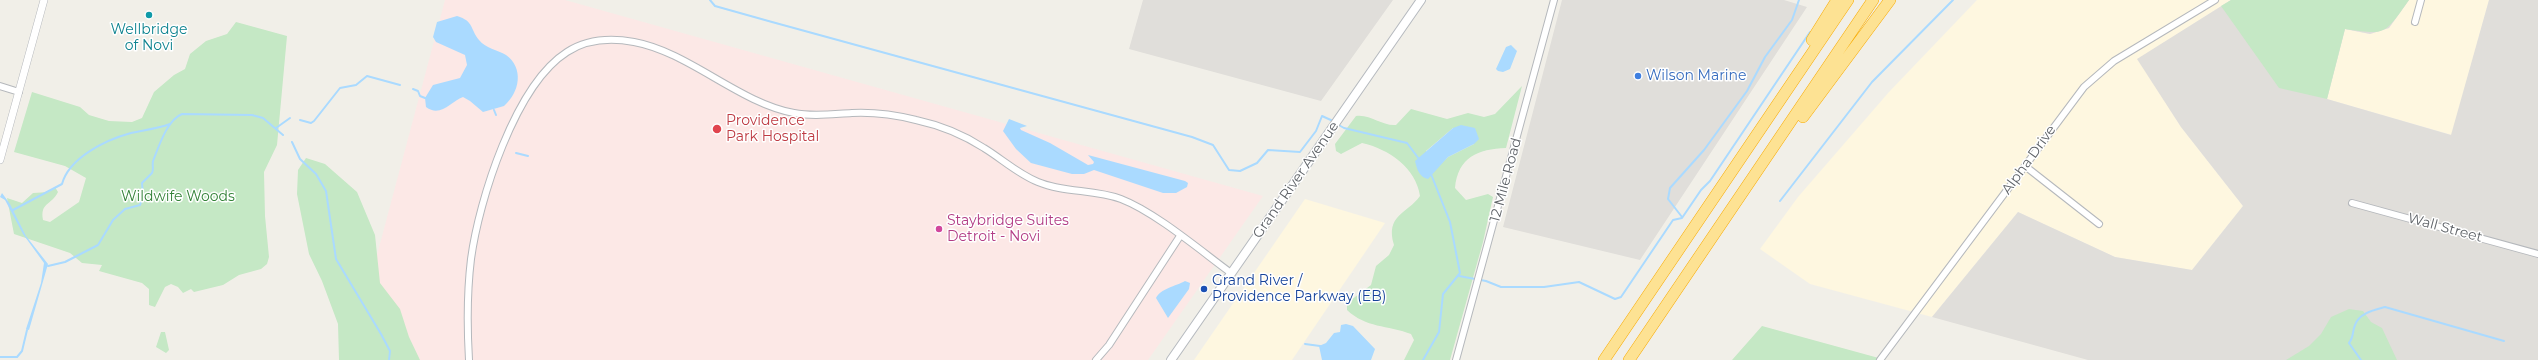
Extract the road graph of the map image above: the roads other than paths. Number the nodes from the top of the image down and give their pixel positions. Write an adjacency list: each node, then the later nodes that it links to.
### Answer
1 (44, 0): 12 (street)
2 (1421, 0): 21 (main road, Grand River Avenue)
3 (1554, 0): 25 (street, 12 Mile Road)
4 (1837, 0): 13 (highway)
5 (1848, 0): 13 (highway)
6 (1873, 0): 19 (highway)
7 (1890, 0): 19 (highway)
8 (2215, 0): 15 (street, Alpha Drive)
9 (2421, 0): 10 (street)
10 (2415, 22)
11 (0, 86): 12 (street)
12 (19, 92): 14 (street)
13 (1774, 109): 26 (highway)
14 (0, 160)
15 (2026, 166): 17 (street); 28 (street, Alpha Drive)
16 (2352, 203): 20 (street, Wall Street)
17 (2099, 224)
18 (1180, 236): 21 (street); 22 (street); 23 (street)
19 (1711, 241): 27 (highway)
20 (2538, 254)
21 (1231, 273): 24 (main road, Grand River Avenue)
22 (469, 360)
23 (1096, 360)
24 (1171, 360)
25 (1456, 360)
26 (1604, 360)
27 (1629, 360)
28 (1880, 360)

